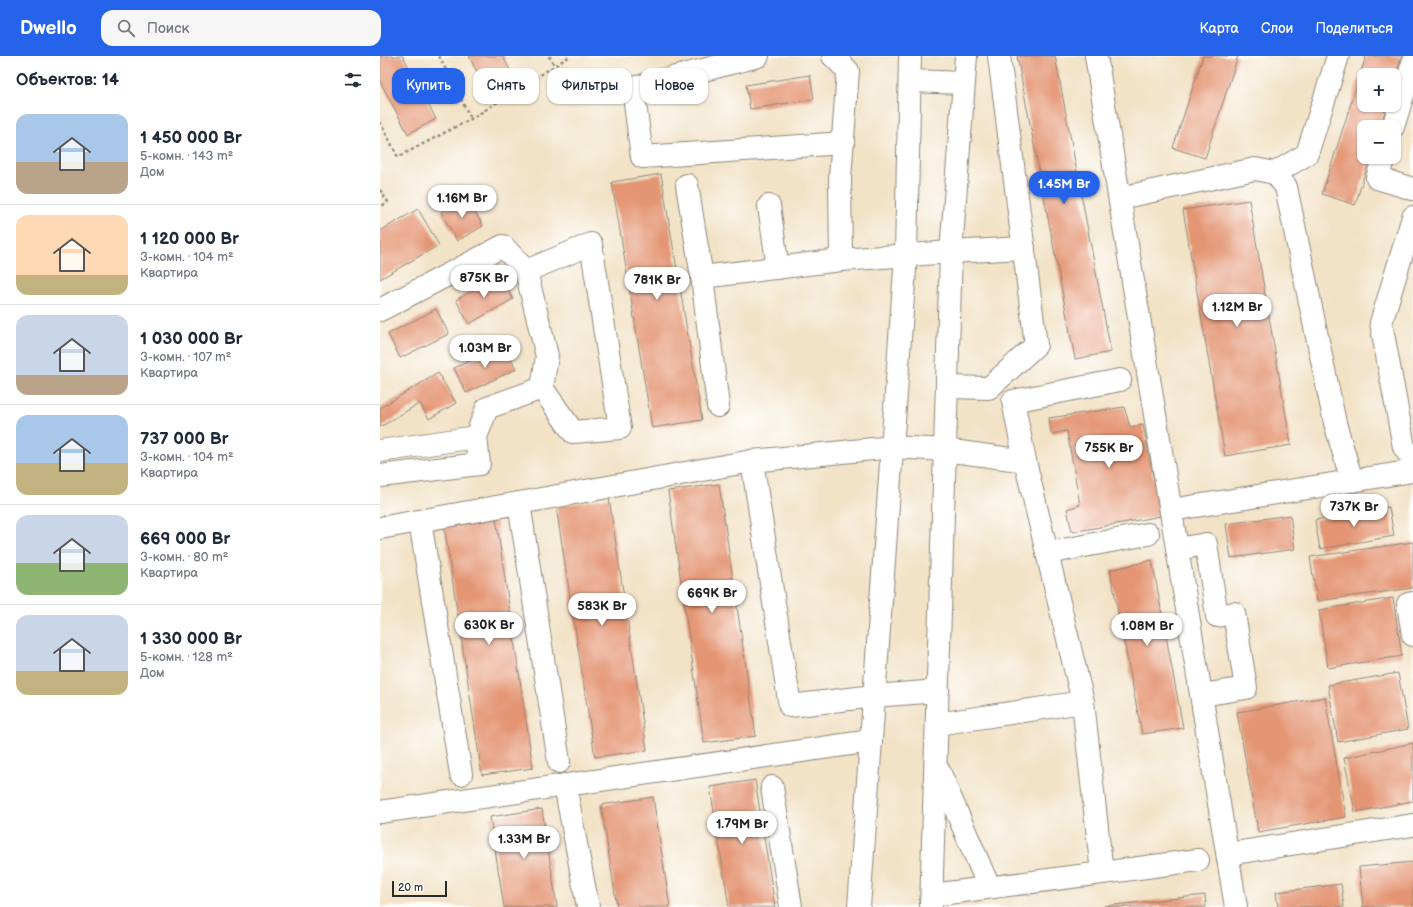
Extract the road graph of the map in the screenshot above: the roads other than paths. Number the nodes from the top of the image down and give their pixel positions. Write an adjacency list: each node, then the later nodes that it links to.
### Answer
1 (758, 56): 12 (lane)
2 (832, 56): 12 (lane)
3 (910, 56): 9 (lane)
4 (966, 56): 10 (lane)
5 (999, 56): 20 (lane)
6 (1096, 56): 17 (lane)
7 (1338, 56): 14 (lane)
8 (1413, 63): 11 (lane)
9 (910, 81): 10 (lane); 22 (lane)
10 (964, 84): 21 (lane)
11 (1395, 120)
12 (843, 143): 23 (lane)
13 (1382, 164): 16 (lane)
14 (1275, 173): 17 (lane); 43 (lane)
15 (687, 184): 26 (lane)
16 (1413, 190)
17 (1120, 198): 45 (lane)
18 (769, 206): 24 (lane)
19 (1413, 217): 38 (lane)
20 (1024, 248): 21 (lane); 31 (lane)
21 (951, 252): 22 (lane); 29 (lane)
22 (906, 255): 23 (lane); 35 (lane)
23 (841, 260): 24 (lane)
24 (778, 268): 26 (lane)
25 (526, 271): 27 (lane); 30 (lane); 30 (lane)
26 (702, 276): 33 (lane)
27 (380, 310)
28 (1120, 380): 32 (lane)
29 (947, 386): 31 (lane); 36 (lane)
30 (542, 388): 34 (lane)
31 (989, 388): 32 (lane)
32 (1013, 401): 40 (lane)
33 (718, 406)
34 (476, 437): 37 (lane); 42 (lane)
35 (893, 447): 36 (lane); 39 (lane); 55 (lane)
36 (945, 450): 40 (lane); 53 (lane)
37 (380, 451)
38 (1413, 460)
39 (752, 461): 44 (lane); 55 (lane)
40 (1025, 461): 50 (lane)
41 (1413, 471): 43 (lane)
42 (380, 476)
43 (1352, 481): 45 (lane)
44 (519, 503): 46 (lane); 59 (lane)
45 (1171, 510): 49 (lane)
46 (420, 521): 47 (lane); 61 (lane)
47 (380, 528)
48 (1148, 534): 50 (lane)
49 (1177, 549): 54 (lane); 54 (lane)
50 (1047, 553): 56 (lane)
51 (1413, 603): 52 (lane)
52 (1413, 635)
53 (938, 691): 55 (lane); 57 (lane)
54 (1202, 695): 66 (lane)
55 (874, 696): 58 (lane)
56 (1083, 702): 57 (lane); 68 (lane)
57 (937, 724): 60 (lane)
58 (871, 742): 62 (lane); 73 (lane)
59 (559, 762)
60 (936, 764): 69 (lane); 70 (lane)
61 (460, 774)
62 (565, 785): 64 (lane); 71 (lane)
63 (772, 788): 72 (lane)
64 (380, 812)
65 (1413, 825): 66 (lane)
66 (1228, 854): 74 (lane)
67 (1198, 860): 68 (lane)
68 (1102, 873): 69 (lane)
69 (989, 888): 70 (lane)
70 (932, 901)
71 (588, 907)
72 (791, 907)
73 (859, 907)
74 (1236, 907)

